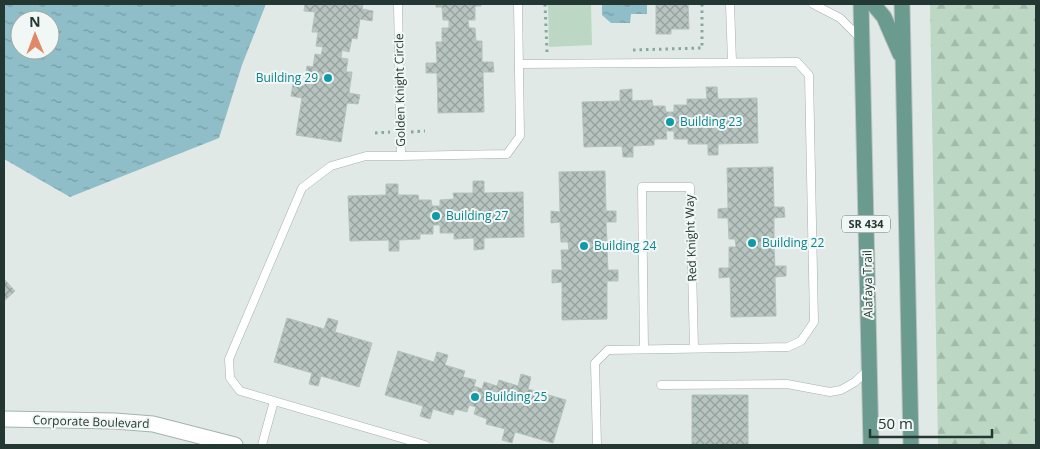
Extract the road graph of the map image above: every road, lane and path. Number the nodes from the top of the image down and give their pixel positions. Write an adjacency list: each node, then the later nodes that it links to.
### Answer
1 (398, 4): 16 (lane, Golden Knight Circle)
2 (518, 4): 15 (lane, Golden Knight Circle)
3 (545, 4): 12 (path)
4 (702, 4): 11 (path)
5 (730, 4): 14 (lane)
6 (812, 4): 10 (lane)
7 (861, 4): 10 (main road, Alafaya Trail / SR 434)
8 (873, 4): 13 (main road)
9 (902, 4): 13 (main road, SR 434)
10 (862, 40): 19 (main road, Alafaya Trail / SR 434)
11 (624, 50)
12 (555, 52)
13 (903, 60): 28 (main road, SR 434)
14 (732, 62): 15 (lane); 17 (lane)
15 (519, 64): 16 (lane, Golden Knight Circle)
16 (401, 156): 21 (lane)
17 (694, 348): 18 (lane); 18 (lane, Red Knight Way)
18 (644, 349): 26 (lane)
19 (870, 369): 20 (lane); 27 (main road, Alafaya Trail / SR 434)
20 (661, 385)
21 (274, 401): 24 (lane); 25 (lane)
22 (4, 419): 23 (street, Corporate Boulevard)
23 (235, 445)
24 (262, 445)
25 (425, 445)
26 (597, 445)
27 (871, 445)
28 (911, 445)

